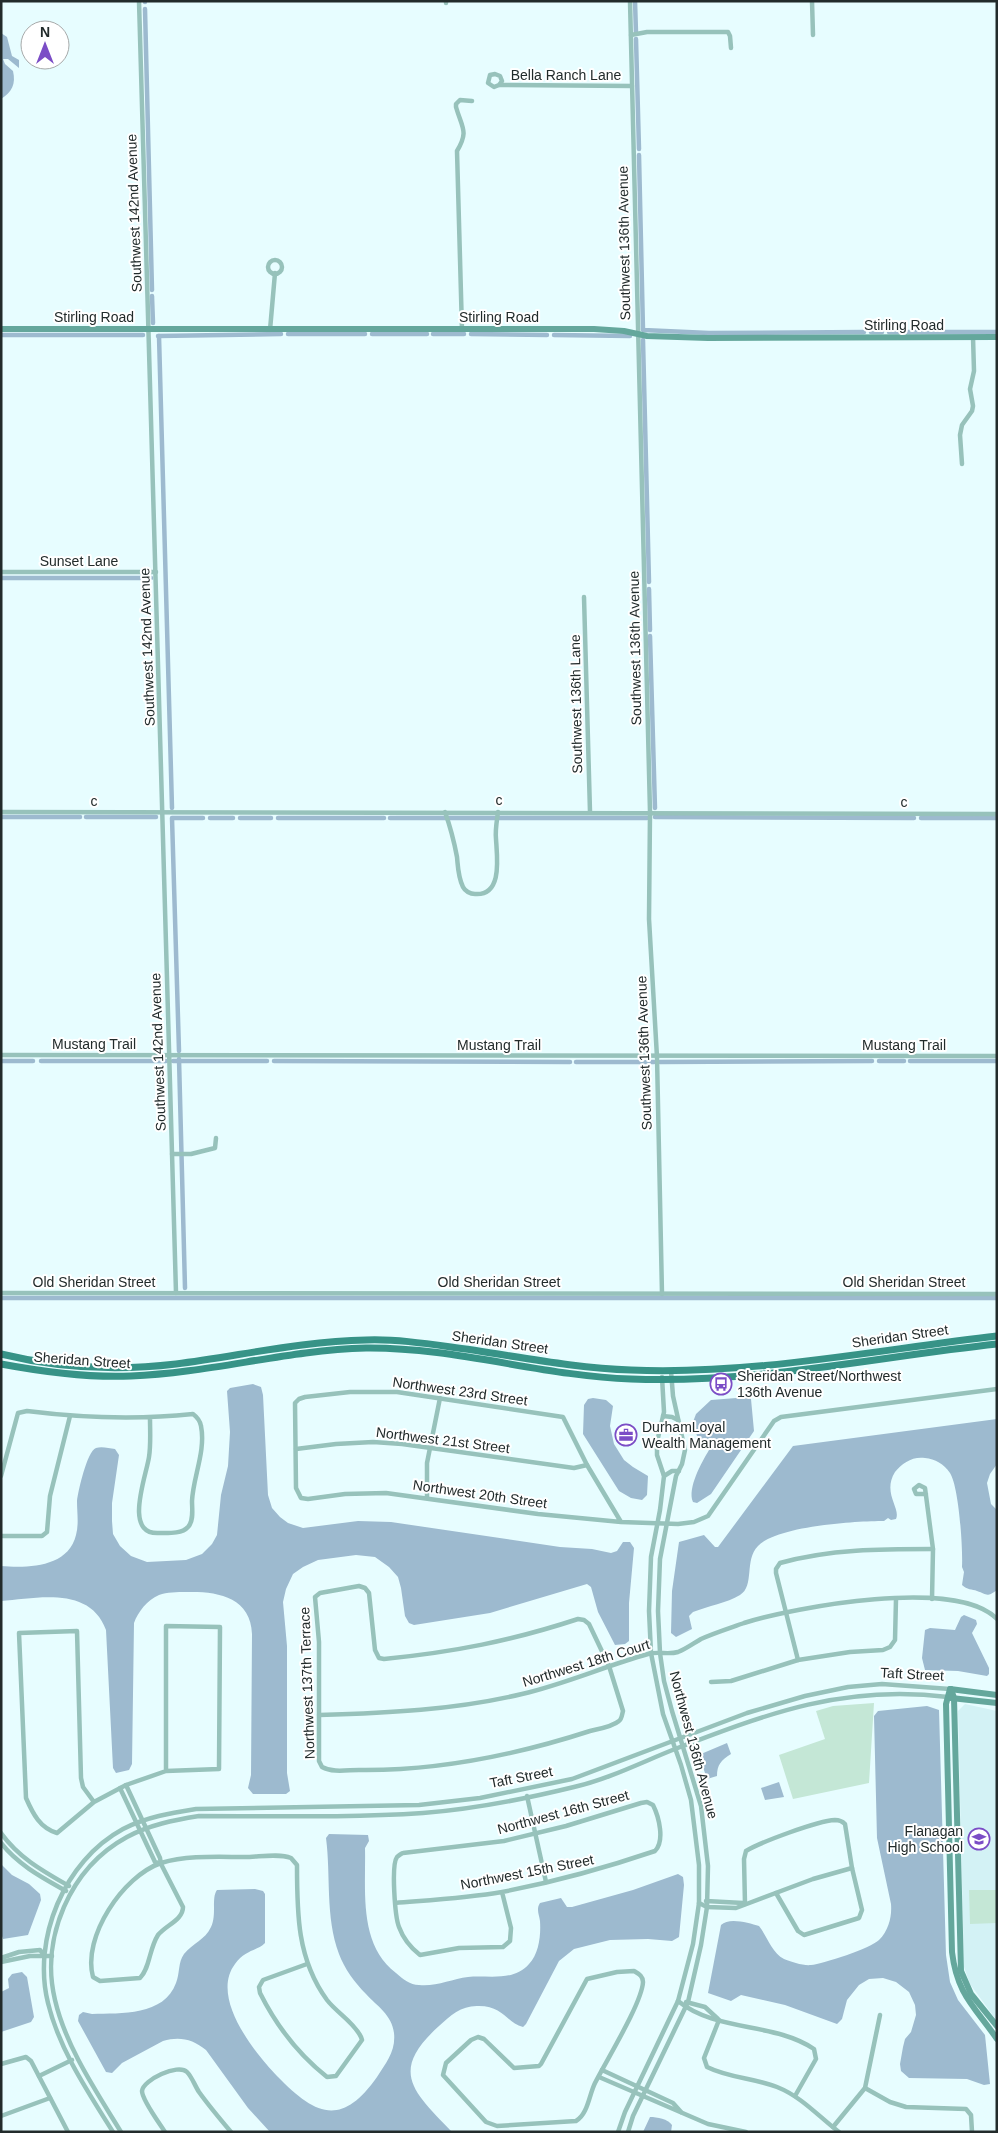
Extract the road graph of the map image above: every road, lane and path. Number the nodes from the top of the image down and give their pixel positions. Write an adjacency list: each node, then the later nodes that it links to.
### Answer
1 (139, 1): 12 (street, Southwest 142nd Avenue)
2 (630, 1): 4 (street, Southwest 136th Avenue)
3 (812, 1): 5 (street)
4 (631, 35): 6 (street); 8 (street, Southwest 136th Avenue)
5 (813, 35)
6 (731, 48)
7 (499, 85): 8 (street, Bella Ranch Lane)
8 (632, 86): 15 (street, Southwest 136th Avenue)
9 (472, 101): 14 (street)
10 (275, 273): 13 (street)
11 (1, 329): 12 (street, Stirling Road)
12 (148, 330): 13 (street, Stirling Road); 20 (street, Southwest 142nd Avenue)
13 (270, 330): 14 (street, Stirling Road)
14 (462, 330): 15 (street, Stirling Road)
15 (638, 333): 16 (street, Stirling Road); 25 (street, Southwest 136th Avenue)
16 (973, 337): 17 (street, Stirling Road); 18 (street)
17 (997, 337)
18 (962, 464)
19 (1, 572): 20 (street, Sunset Lane)
20 (156, 572): 23 (street, Southwest 142nd Avenue)
21 (584, 597): 24 (street, Southwest 136th Lane)
22 (1, 812): 23 (street, c)
23 (162, 812): 26 (street, c); 30 (street, Southwest 142nd Avenue)
24 (590, 812): 25 (street, c); 28 (street, c)
25 (650, 812): 27 (street, c); 32 (street, Southwest 136th Avenue)
26 (446, 813): 28 (street, c); 28 (street)
27 (997, 814)
28 (498, 816)
29 (1, 1056): 30 (street, Mustang Trail)
30 (169, 1056): 32 (street, Mustang Trail); 34 (street, Southwest 142nd Avenue)
31 (997, 1056): 32 (street, Mustang Trail)
32 (657, 1057): 37 (street, Southwest 136th Avenue)
33 (216, 1138): 34 (street)
34 (172, 1154): 36 (street, Southwest 142nd Avenue)
35 (1, 1293): 36 (street, Old Sheridan Street)
36 (176, 1293): 37 (street, Old Sheridan Street)
37 (662, 1294): 38 (street, Old Sheridan Street)
38 (997, 1294)
39 (997, 1336): 44 (main road, Sheridan Street)
40 (997, 1344): 44 (main road, Sheridan Street)
41 (1, 1354): 43 (main road, Sheridan Street)
42 (1, 1364): 45 (main road, Sheridan Street)
43 (662, 1371): 44 (main road, Sheridan Street); 45 (street, Northwest 136th Avenue)
44 (671, 1375): 45 (main road, Sheridan Street); 51 (street, Northwest 136th Avenue)
45 (662, 1379): 49 (street, Northwest 136th Avenue)
46 (997, 1389): 62 (street)
47 (440, 1398): 52 (street); 53 (street, Northwest 23rd Street); 54 (street, Northwest 23rd Street)
48 (70, 1416): 50 (street); 56 (street); 63 (street)
49 (662, 1416): 51 (street); 57 (street, Northwest 136th Avenue)
50 (150, 1418): 50 (street)
51 (678, 1420): 55 (street, Northwest 136th Avenue)
52 (430, 1448): 53 (street, Northwest 21st Street); 54 (street, Northwest 21st Street); 59 (street)
53 (296, 1449): 59 (street, Northwest 20th Street)
54 (587, 1465): 60 (street)
55 (679, 1471): 57 (street); 62 (street, Northwest 136th Avenue)
56 (1, 1476)
57 (664, 1476): 61 (street, Northwest 136th Avenue)
58 (926, 1494): 64 (street)
59 (427, 1497): 60 (street, Northwest 20th Street)
60 (621, 1522): 61 (street, Northwest 20th Street)
61 (657, 1523): 62 (street); 69 (street, Northwest 136th Avenue)
62 (668, 1524): 70 (street, Northwest 136th Avenue)
63 (1, 1536)
64 (933, 1549): 66 (street); 67 (street)
65 (896, 1599): 66 (street, Northwest 18th Court); 67 (street, Northwest 18th Court); 71 (street)
66 (932, 1600): 68 (street, Northwest 18th Court)
67 (786, 1611): 70 (street, Northwest 18th Court); 71 (street)
68 (997, 1619)
69 (651, 1653): 70 (street, Northwest 18th Court); 72 (street, Northwest 18th Court); 86 (street, Northwest 136th Avenue)
70 (660, 1653): 85 (street, Northwest 136th Avenue)
71 (798, 1660): 73 (street)
72 (609, 1666): 83 (street, Northwest 18th Court); 83 (street, Northwest 137th Terrace); 83 (street, Northwest 137th Terrace)
73 (711, 1682)
74 (882, 1684): 75 (street, Taft Street); 76 (street); 78 (street, Taft Street)
75 (950, 1689): 77 (street, Taft Street); 79 (street)
76 (882, 1695): 79 (street, Taft Street); 81 (street, Taft Street)
77 (997, 1695)
78 (805, 1696): 81 (street); 82 (street, Taft Street)
79 (951, 1698): 80 (street, Taft Street); 105 (street); 108 (street)
80 (997, 1703)
81 (807, 1704): 84 (street, Taft Street)
82 (747, 1713): 84 (street); 85 (street, Taft Street)
83 (319, 1714)
84 (750, 1721): 87 (street, Taft Street)
85 (680, 1740): 86 (street, Taft Street); 87 (street, Northwest 136th Avenue)
86 (673, 1742): 88 (street, Northwest 136th Avenue); 92 (street, Taft Street)
87 (683, 1746): 88 (street, Taft Street); 113 (street, Northwest 136th Avenue)
88 (676, 1749): 93 (street, Taft Street); 115 (street, Northwest 136th Avenue)
89 (166, 1772): 89 (street); 90 (street)
90 (126, 1786): 91 (street); 95 (street)
91 (120, 1788): 94 (street); 96 (street)
92 (526, 1789): 93 (street); 95 (street, Taft Street)
93 (527, 1797): 97 (street, Taft Street); 100 (street)
94 (94, 1802): 94 (street)
95 (142, 1821): 96 (street, Taft Street); 97 (street)
96 (136, 1824): 98 (street); 107 (street, Taft Street)
97 (145, 1829): 98 (street, Taft Street); 103 (street)
98 (140, 1832): 103 (street); 110 (street, Taft Street)
99 (1, 1833): 107 (street)
100 (535, 1833): 102 (street, Northwest 16th Street); 106 (street); 114 (street, Northwest 16th Street)
101 (1, 1843): 109 (street)
102 (660, 1846): 106 (street, Northwest 15th Street)
103 (160, 1864): 103 (street); 121 (street)
104 (852, 1868): 112 (street); 112 (street); 116 (street)
105 (958, 1881): 108 (street); 127 (street)
106 (546, 1882): 111 (street, Northwest 15th Street)
107 (68, 1886): 109 (street, Taft Street); 110 (street)
108 (951, 1886): 128 (street)
109 (64, 1891): 110 (street); 118 (street, Taft Street)
110 (73, 1892): 119 (street, Taft Street)
111 (502, 1892): 114 (street, Northwest 15th Street); 114 (street)
112 (776, 1893): 116 (street)
113 (707, 1901): 115 (street); 116 (street); 117 (street, Northwest 136th Avenue)
114 (395, 1903)
115 (698, 1903): 117 (street); 122 (street, Northwest 136th Avenue)
116 (745, 1904): 117 (street)
117 (707, 1907): 123 (street, Northwest 136th Avenue)
118 (44, 1955): 119 (street); 120 (street); 130 (street, Taft Street)
119 (52, 1956): 129 (street, Taft Street)
120 (1, 1960)
121 (307, 1964): 121 (street)
122 (678, 2001): 123 (street); 124 (street); 137 (street, Northwest 136th Avenue)
123 (688, 2002): 124 (street, Northwest 136th Avenue); 126 (street)
124 (686, 2007): 126 (street); 139 (street, Northwest 136th Avenue)
125 (880, 2015): 138 (street)
126 (719, 2020): 141 (street); 141 (street)
127 (997, 2026)
128 (997, 2039)
129 (78, 2057): 130 (street); 150 (street, Taft Street)
130 (71, 2060): 133 (street); 149 (street, Taft Street)
131 (1, 2064): 133 (street)
132 (602, 2070): 134 (street); 134 (street); 135 (street)
133 (39, 2076): 143 (street)
134 (599, 2077): 136 (street)
135 (619, 2077): 136 (street); 137 (street)
136 (616, 2084): 140 (street)
137 (637, 2086): 139 (street); 140 (street, Northwest 136th Avenue)
138 (865, 2088): 146 (street); 157 (street)
139 (646, 2090): 142 (street, Northwest 136th Avenue); 144 (street)
140 (634, 2093): 142 (street); 153 (street, Northwest 136th Avenue)
141 (795, 2096): 146 (street)
142 (642, 2097): 144 (street); 154 (street, Northwest 136th Avenue)
143 (50, 2098): 145 (street); 148 (street)
144 (682, 2113): 147 (street)
145 (1, 2116)
146 (833, 2127): 156 (street)
147 (740, 2131): 155 (street)
148 (68, 2132)
149 (112, 2132)
150 (121, 2132)
151 (166, 2132): 152 (street)
152 (231, 2132)
153 (618, 2132)
154 (628, 2132)
155 (746, 2132)
156 (839, 2132)
157 (972, 2132)

